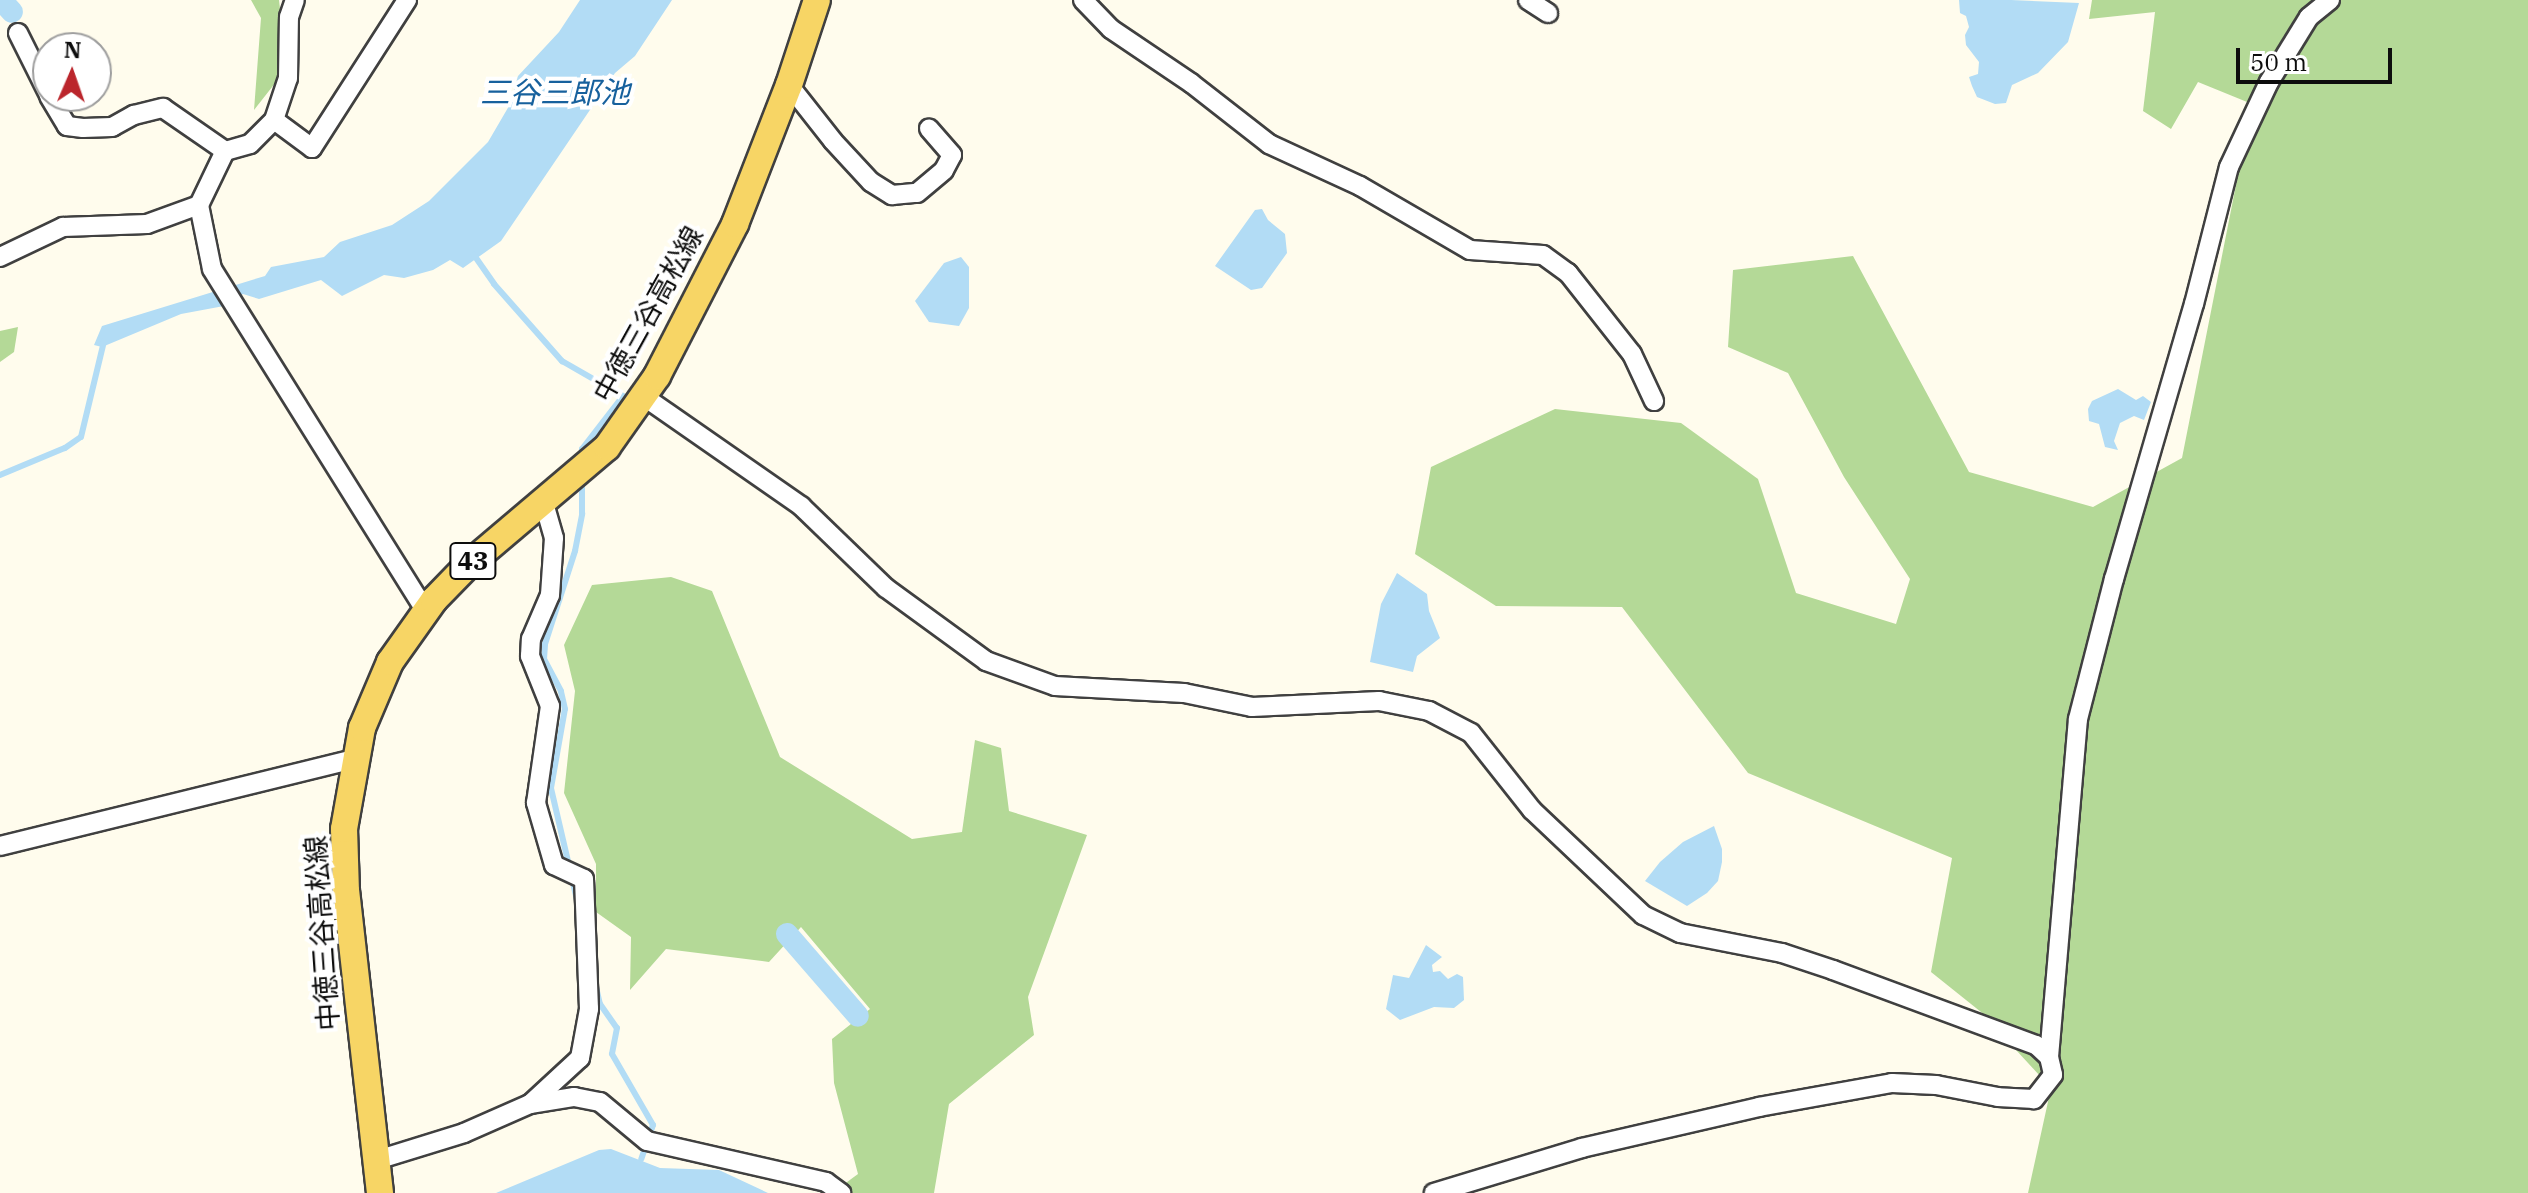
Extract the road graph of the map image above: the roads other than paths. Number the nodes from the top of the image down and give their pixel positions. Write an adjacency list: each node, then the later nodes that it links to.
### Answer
1 (295, 0): 12 (street)
2 (407, 0): 12 (street)
3 (817, 0): 10 (main road, 中徳三谷高松線 / 43)
4 (1083, 0): 18 (street)
5 (1528, 0): 7 (street)
6 (2330, 0): 23 (street)
7 (1548, 13)
8 (18, 33): 9 (street)
9 (32, 61)
10 (789, 85): 13 (street); 17 (main road, 中徳三谷高松線 / 43)
11 (59, 112): 14 (street)
12 (274, 120): 14 (street)
13 (929, 129)
14 (225, 151): 15 (street)
15 (199, 205): 16 (street); 20 (street)
16 (0, 257)
17 (643, 396): 19 (main road, 中徳三谷高松線 / 43); 23 (street)
18 (1654, 401)
19 (544, 504): 20 (main road, 中徳三谷高松線 / 43); 24 (street)
20 (426, 611): 21 (main road, 中徳三谷高松線 / 43)
21 (354, 759): 22 (street); 25 (main road, 中徳三谷高松線 / 43)
22 (0, 846)
23 (2049, 1057): 28 (street)
24 (530, 1104): 25 (street); 27 (street)
25 (377, 1160): 26 (main road, 中徳三谷高松線 / 43)
26 (380, 1193)
27 (841, 1193)
28 (1434, 1193)

